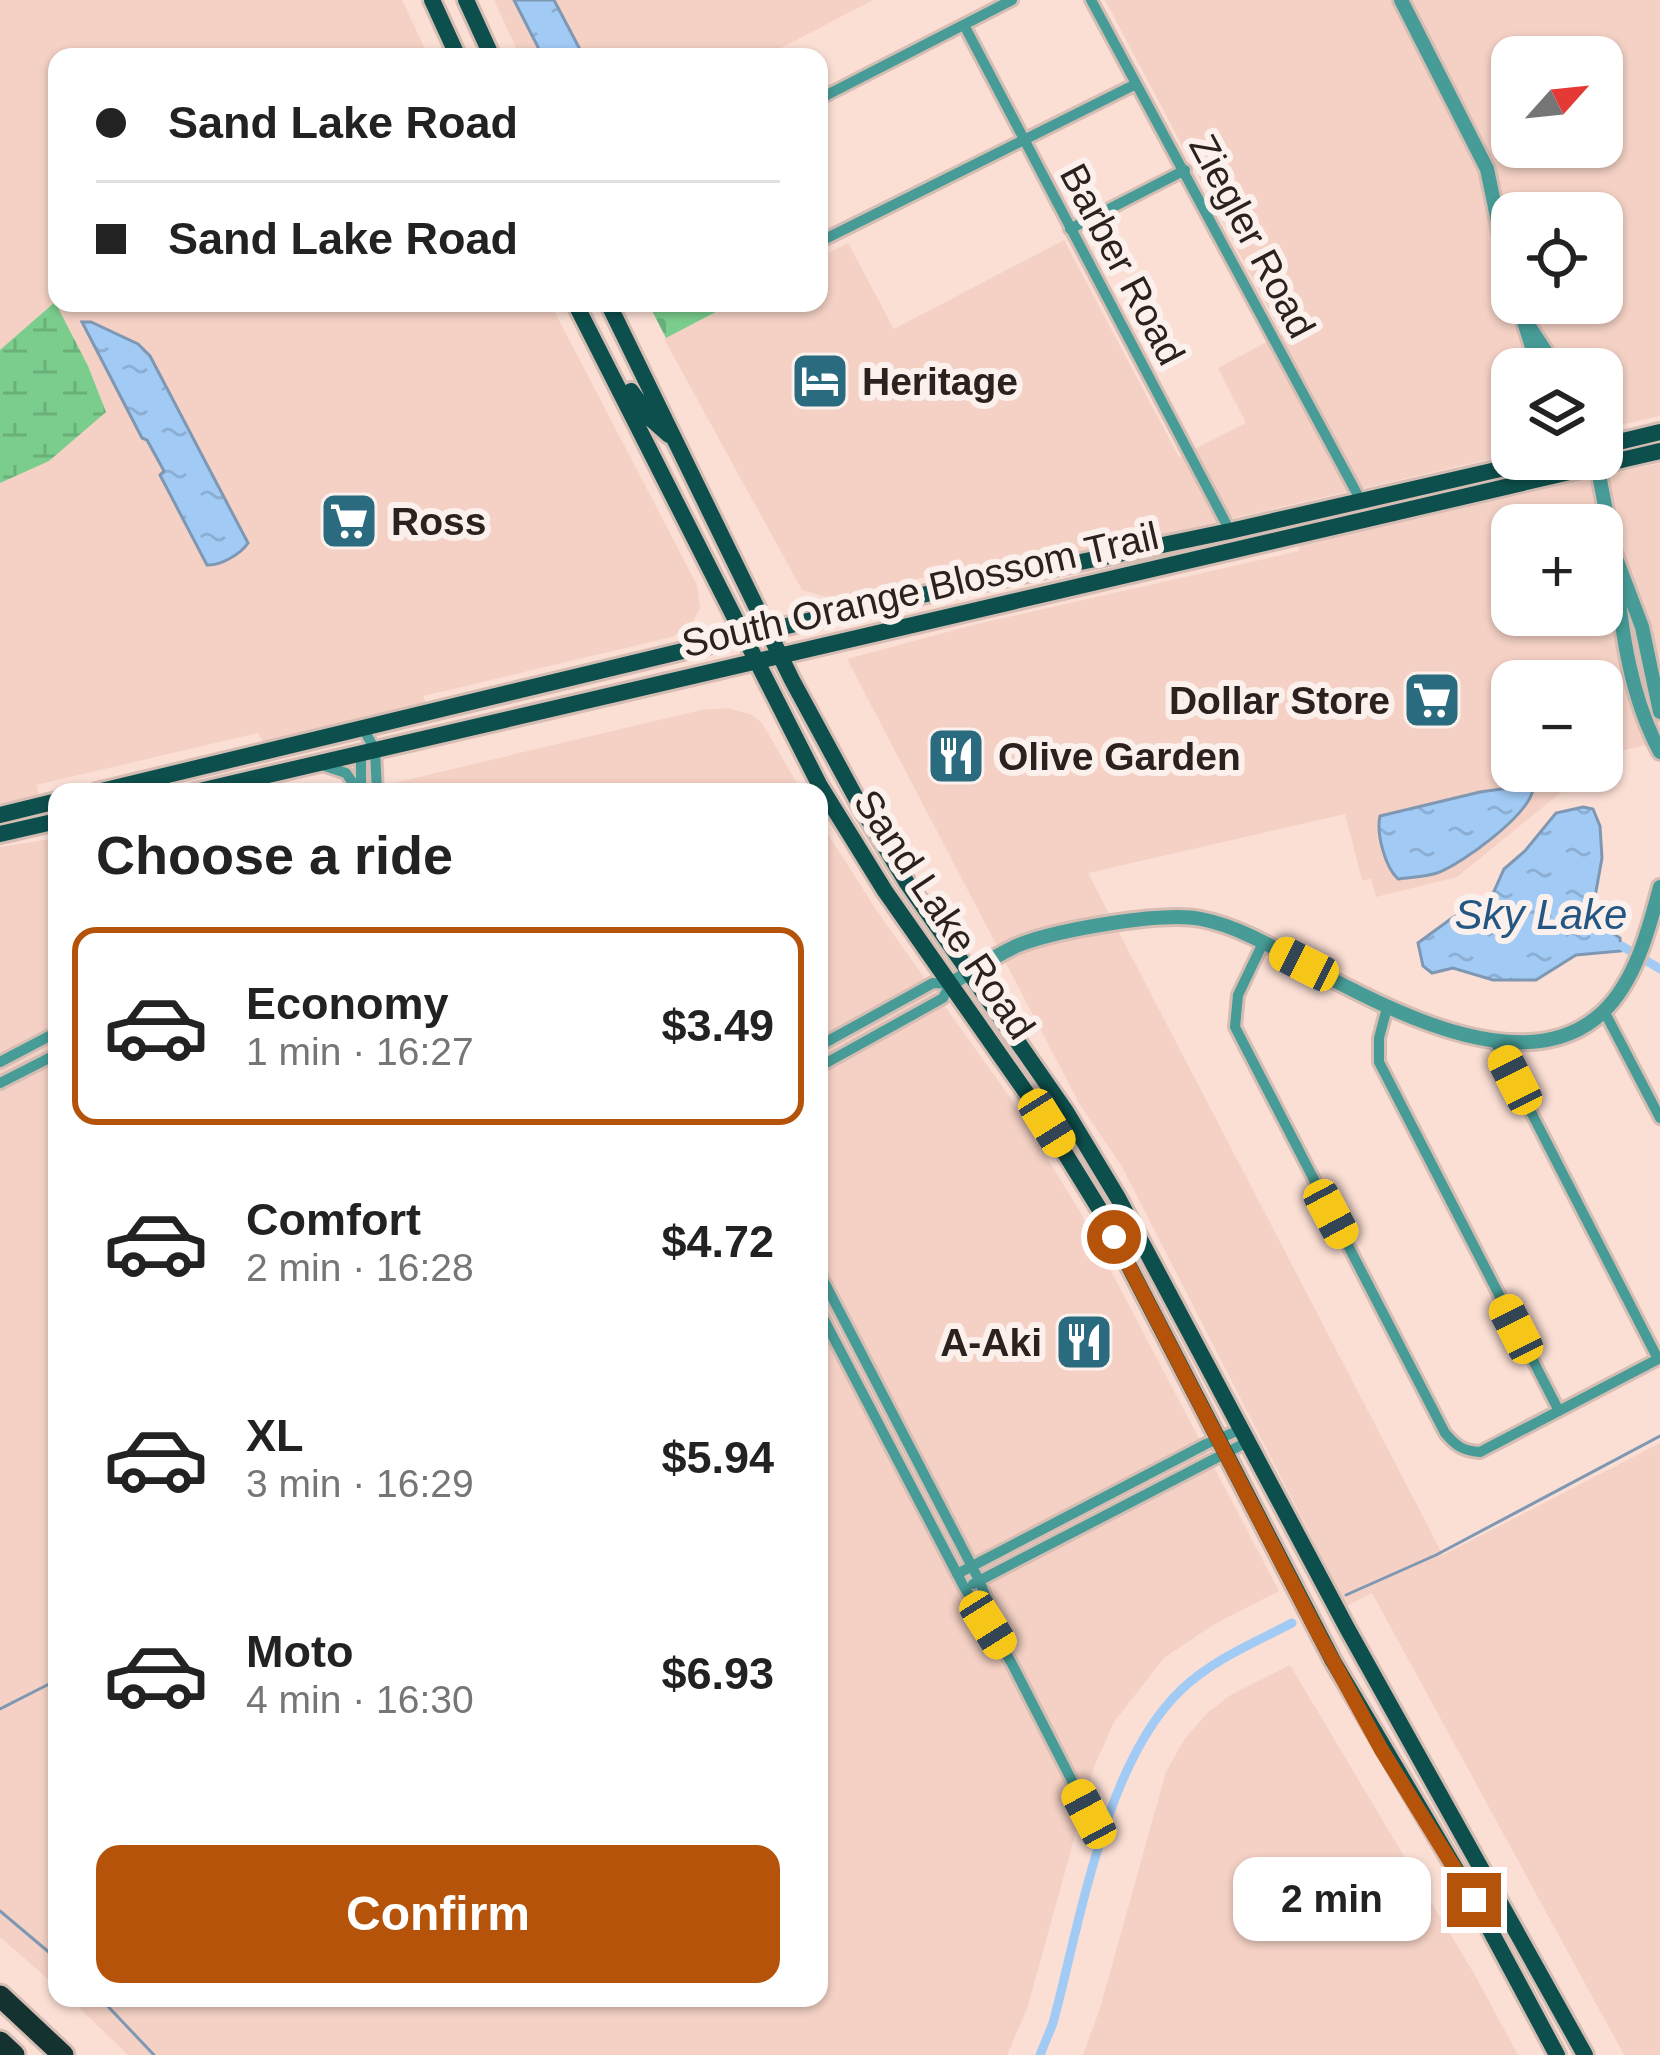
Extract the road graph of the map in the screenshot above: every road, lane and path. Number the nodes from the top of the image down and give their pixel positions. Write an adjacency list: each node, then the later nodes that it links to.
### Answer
1 (432, 0): 7 (main road)
2 (466, 0): 8 (main road)
3 (1012, 0): 6 (street)
4 (1091, 0): 9 (street, Ziegler Road)
5 (1401, 0): 13 (street)
6 (964, 25): 10 (street); 11 (street, Barber Road)
7 (454, 48)
8 (488, 48)
9 (1136, 84): 11 (street); 12 (street, Ziegler Road)
10 (828, 94)
11 (1023, 140): 14 (street, Barber Road); 15 (street)
12 (1185, 170): 14 (street); 26 (street, Ziegler Road)
13 (1492, 192)
14 (1070, 229): 27 (street, Barber Road)
15 (828, 238)
16 (580, 312): 18 (main road, Sand Lake Road)
17 (612, 312): 20 (main road, Sand Lake Road)
18 (591, 334): 20 (main road); 31 (main road, Sand Lake Road)
19 (1660, 432): 21 (main road)
20 (675, 438): 30 (main road, Sand Lake Road)
21 (1623, 441)
22 (1660, 451): 23 (main road, South Orange Blossom Trail)
23 (1623, 457)
24 (1491, 471): 26 (main road)
25 (1506, 480): 27 (main road, South Orange Blossom Trail)
26 (1360, 501): 27 (main road)
27 (1233, 540): 30 (main road, South Orange Blossom Trail); 32 (main road, South Orange Blossom Trail)
28 (1623, 576): 34 (street)
29 (1623, 623): 37 (street)
30 (769, 631): 31 (main road, South Orange Blossom Trail); 32 (main road, Sand Lake Road)
31 (742, 636): 33 (main road, Sand Lake Road); 35 (main road, South Orange Blossom Trail)
32 (781, 655): 33 (main road, South Orange Blossom Trail); 52 (main road, Sand Lake Road)
33 (754, 661): 36 (main road, South Orange Blossom Trail); 44 (main road, Sand Lake Road)
34 (1660, 712)
35 (364, 730): 36 (street); 39 (main road, South Orange Blossom Trail)
36 (368, 752): 38 (main road, South Orange Blossom Trail); 42 (street); 43 (street)
37 (1660, 752)
38 (316, 764): 40 (main road, South Orange Blossom Trail); 41 (street)
39 (136, 783)
40 (234, 783)
41 (353, 783)
42 (362, 783)
43 (374, 783)
44 (820, 783)
45 (828, 797): 53 (main road, Sand Lake Road)
46 (48, 803): 47 (main road)
47 (0, 815)
48 (48, 823): 49 (main road)
49 (0, 834)
50 (1660, 887): 55 (street)
51 (1263, 943): 52 (street); 54 (street); 69 (street)
52 (970, 974): 53 (street); 64 (main road, Sand Lake Road)
53 (950, 984): 57 (street); 61 (street); 65 (main road, Sand Lake Road)
54 (1387, 1008): 58 (street); 69 (street)
55 (1604, 1011): 58 (street); 63 (street)
56 (48, 1037): 60 (street)
57 (828, 1040)
58 (1494, 1040): 68 (street)
59 (48, 1059): 62 (street)
60 (0, 1062)
61 (828, 1062)
62 (0, 1083)
63 (1660, 1118)
64 (1091, 1151): 65 (main road); 70 (main road, Sand Lake Road)
65 (1070, 1161): 71 (main road, Sand Lake Road)
66 (828, 1289): 72 (street)
67 (828, 1327): 73 (street)
68 (1659, 1359): 69 (street)
69 (1559, 1412)
70 (1245, 1435): 71 (street); 80 (main road, Sand Lake Road)
71 (1221, 1447): 74 (street); 76 (street); 78 (main road, Sand Lake Road)
72 (917, 1462): 73 (street); 74 (street)
73 (903, 1469): 75 (street)
74 (972, 1567): 75 (street); 76 (street)
75 (957, 1574): 77 (street)
76 (980, 1582): 77 (street); 79 (street)
77 (964, 1587): 79 (street)
78 (1333, 1661): 80 (main road); 81 (main road, Sand Lake Road)
79 (1011, 1662): 82 (street)
80 (1438, 1789): 83 (main road, Sand Lake Road)
81 (1413, 1800): 83 (main road); 88 (main road, Sand Lake Road)
82 (1089, 1814)
83 (1502, 1900): 89 (main road, Sand Lake Road)
84 (0, 1996): 87 (highway)
85 (0, 2042): 86 (highway)
86 (14, 2055)
87 (64, 2055)
88 (1557, 2055)
89 (1585, 2055)

